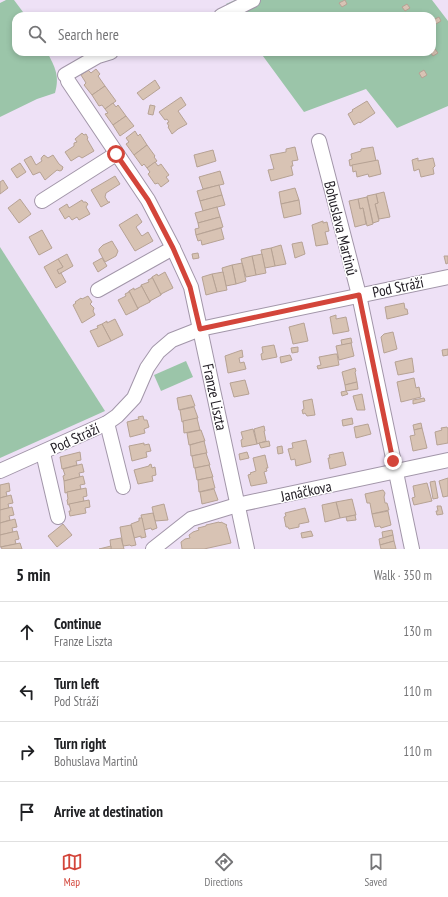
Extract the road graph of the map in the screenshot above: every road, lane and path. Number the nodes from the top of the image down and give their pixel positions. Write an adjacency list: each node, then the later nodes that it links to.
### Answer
1 (253, 0): 2 (street)
2 (229, 12)
3 (98, 56): 5 (street, Franze Liszta)
4 (319, 141): 10 (street, Bohuslava Martinů)
5 (116, 154): 6 (street); 7 (street, Franze Liszta)
6 (42, 201)
7 (173, 248): 9 (street); 11 (street, Franze Liszta)
8 (448, 277): 10 (street, Pod Stráží)
9 (98, 290)
10 (359, 295): 11 (street, Pod Stráží); 16 (street, Bohuslava Martinů)
11 (200, 329): 12 (street, Pod Stráží); 18 (street, Franze Liszta)
12 (107, 424): 13 (street, Pod Stráží); 17 (street, Pod Stráží)
13 (43, 453): 15 (street, Pod Stráží); 19 (street, Pod Stráží)
14 (448, 460): 16 (street, Janáčkova)
15 (0, 472)
16 (395, 472): 18 (street, Janáčkova); 23 (street, Bohuslava Martinů)
17 (123, 487)
18 (238, 505): 20 (street, Janáčkova); 22 (street, Franze Liszta)
19 (58, 517)
20 (171, 542): 21 (street, Janáčkova)
21 (153, 549)
22 (247, 549)
23 (412, 549)

